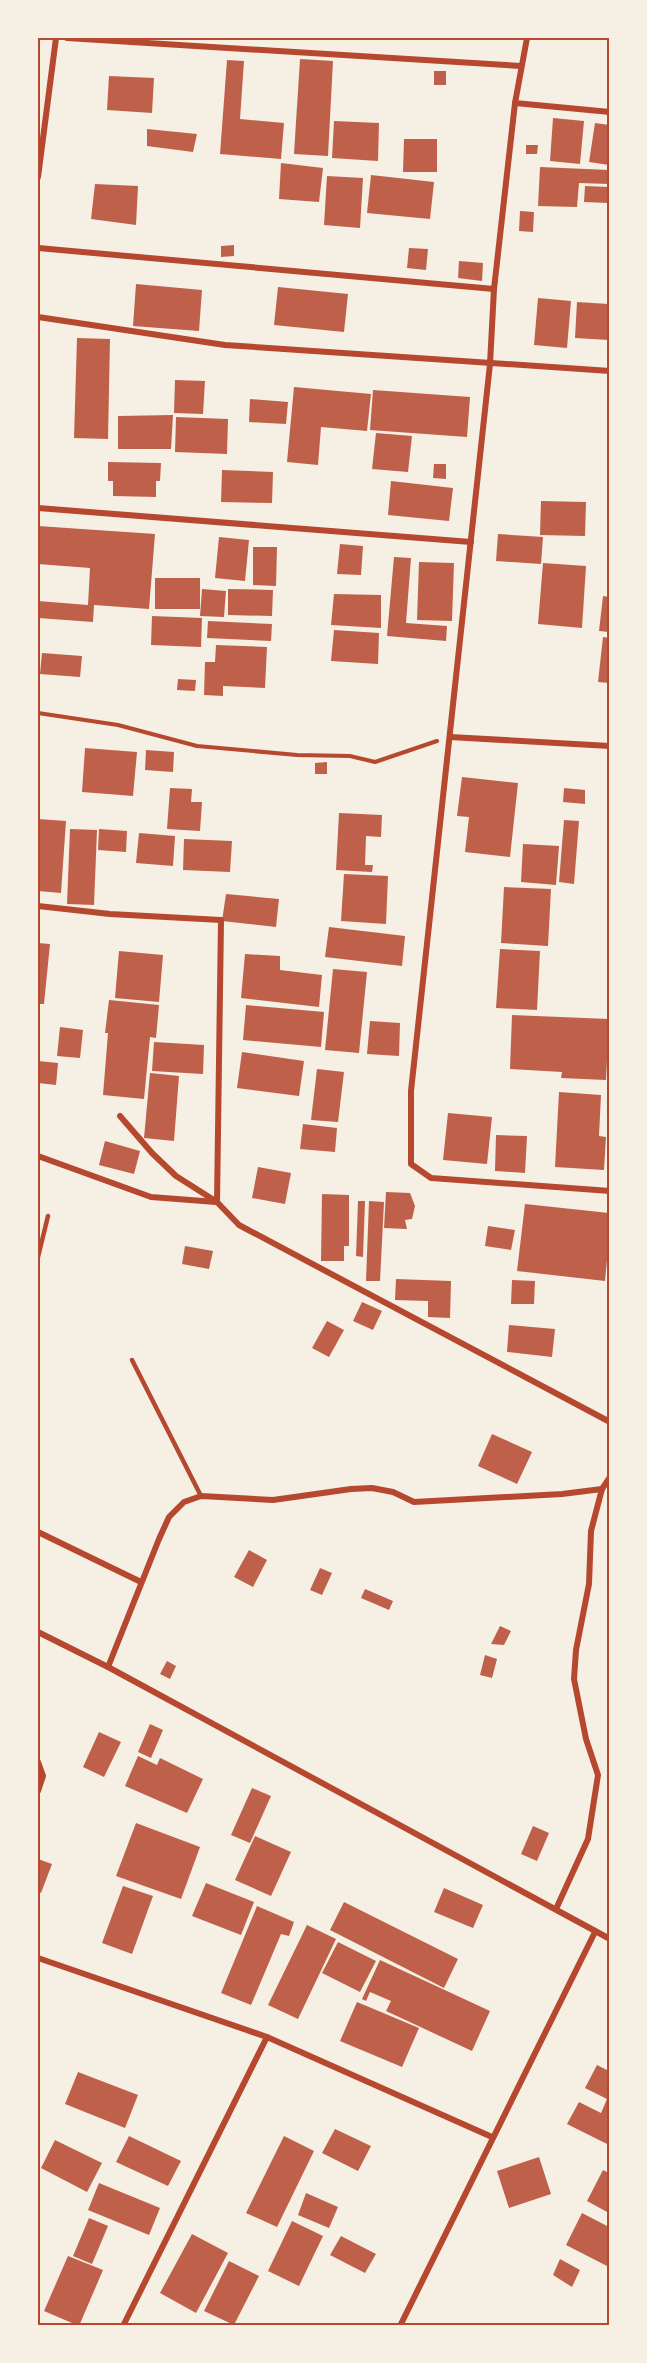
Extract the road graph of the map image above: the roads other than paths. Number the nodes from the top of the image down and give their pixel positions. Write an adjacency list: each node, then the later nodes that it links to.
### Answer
1 (56, 38): 7 (street)
2 (67, 38): 4 (street)
3 (527, 38): 4 (street)
4 (520, 66): 5 (street)
5 (515, 103): 6 (street); 9 (street)
6 (609, 112)
7 (38, 177)
8 (38, 248): 9 (street)
9 (494, 289): 11 (street)
10 (38, 317): 11 (street)
11 (490, 364): 12 (street); 14 (street)
12 (609, 371)
13 (38, 508): 14 (street)
14 (471, 542): 15 (street)
15 (450, 737): 16 (street); 20 (street)
16 (609, 746)
17 (38, 906): 21 (street)
18 (120, 1116): 21 (street)
19 (38, 1156): 21 (street)
20 (609, 1191)
21 (217, 1202): 25 (street)
22 (48, 1216): 23 (lane)
23 (38, 1257)
24 (132, 1360): 28 (lane)
25 (609, 1422)
26 (609, 1477): 27 (street)
27 (602, 1489): 28 (street); 35 (street)
28 (201, 1496): 30 (street)
29 (38, 1532): 30 (street)
30 (141, 1582): 32 (street)
31 (38, 1632): 32 (street)
32 (108, 1667): 35 (street)
33 (38, 1762): 34 (street)
34 (38, 1791)
35 (556, 1909): 36 (street)
36 (595, 1932): 37 (street); 40 (street)
37 (609, 1939)
38 (38, 1958): 39 (street)
39 (267, 2037): 40 (street); 41 (street)
40 (492, 2137): 42 (street)
41 (123, 2325)
42 (400, 2325)

